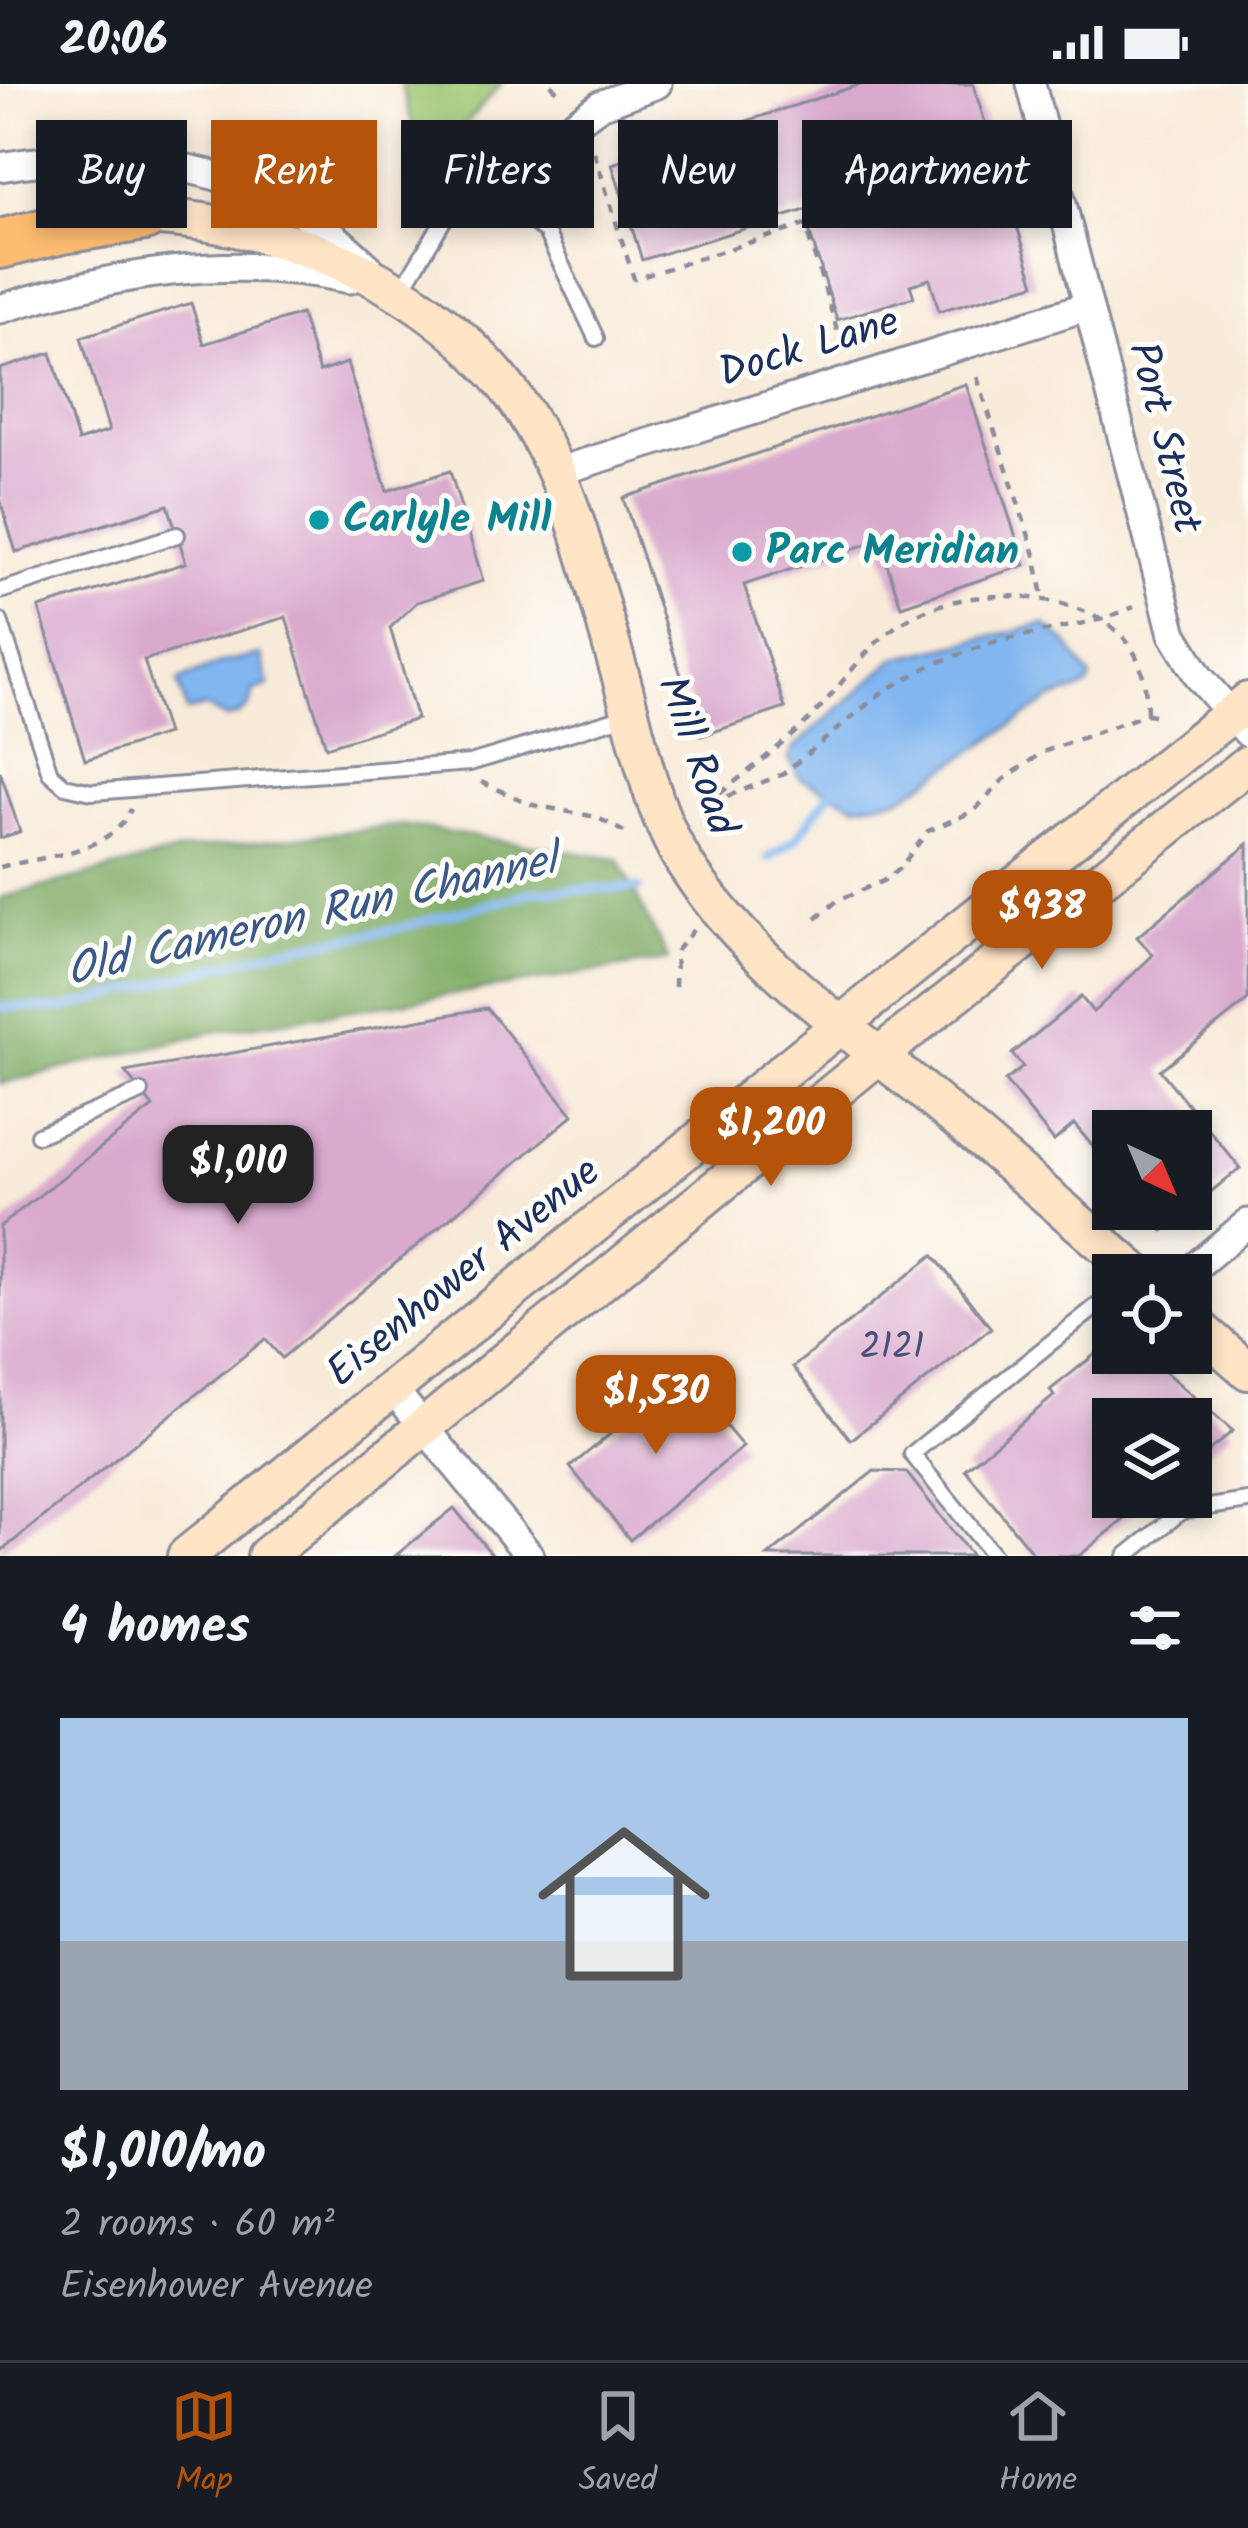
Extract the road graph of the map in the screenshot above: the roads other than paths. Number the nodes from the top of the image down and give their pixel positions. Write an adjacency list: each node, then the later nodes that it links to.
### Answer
1 (658, 84): 3 (street)
2 (1031, 84): 11 (street, Port Street)
3 (579, 120)
4 (0, 167): 10 (street, Mill Road)
5 (36, 208): 6 (highway)
6 (0, 210)
7 (187, 220): 10 (main road, Mill Road)
8 (68, 228): 9 (highway)
9 (0, 244)
10 (395, 290): 12 (street, Mill Road); 13 (lane); 14 (main road, Mill Road)
11 (1088, 306): 14 (street, Dock Lane); 19 (street, Port Street)
12 (0, 309)
13 (596, 338)
14 (556, 472): 18 (main road, Mill Road)
15 (177, 535): 16 (lane)
16 (0, 591)
17 (0, 621): 18 (lane)
18 (631, 714): 21 (main road, Mill Road)
19 (1242, 716): 21 (main road, Eisenhower Avenue)
20 (1248, 764): 22 (main road)
21 (842, 1024): 22 (main road, Mill Road); 31 (main road, Eisenhower Avenue)
22 (879, 1055): 26 (main road, Mill Road); 32 (main road)
23 (141, 1092): 24 (lane)
24 (38, 1135)
25 (1248, 1223): 27 (street)
26 (1113, 1254)
27 (1210, 1254)
28 (1092, 1310): 37 (lane)
29 (1212, 1340): 30 (main road)
30 (1248, 1371)
31 (392, 1388): 32 (street); 34 (main road, Eisenhower Avenue)
32 (422, 1425): 35 (main road); 36 (street)
33 (1248, 1501): 38 (lane)
34 (186, 1556)
35 (266, 1556)
36 (530, 1556)
37 (994, 1556)
38 (1126, 1556)

